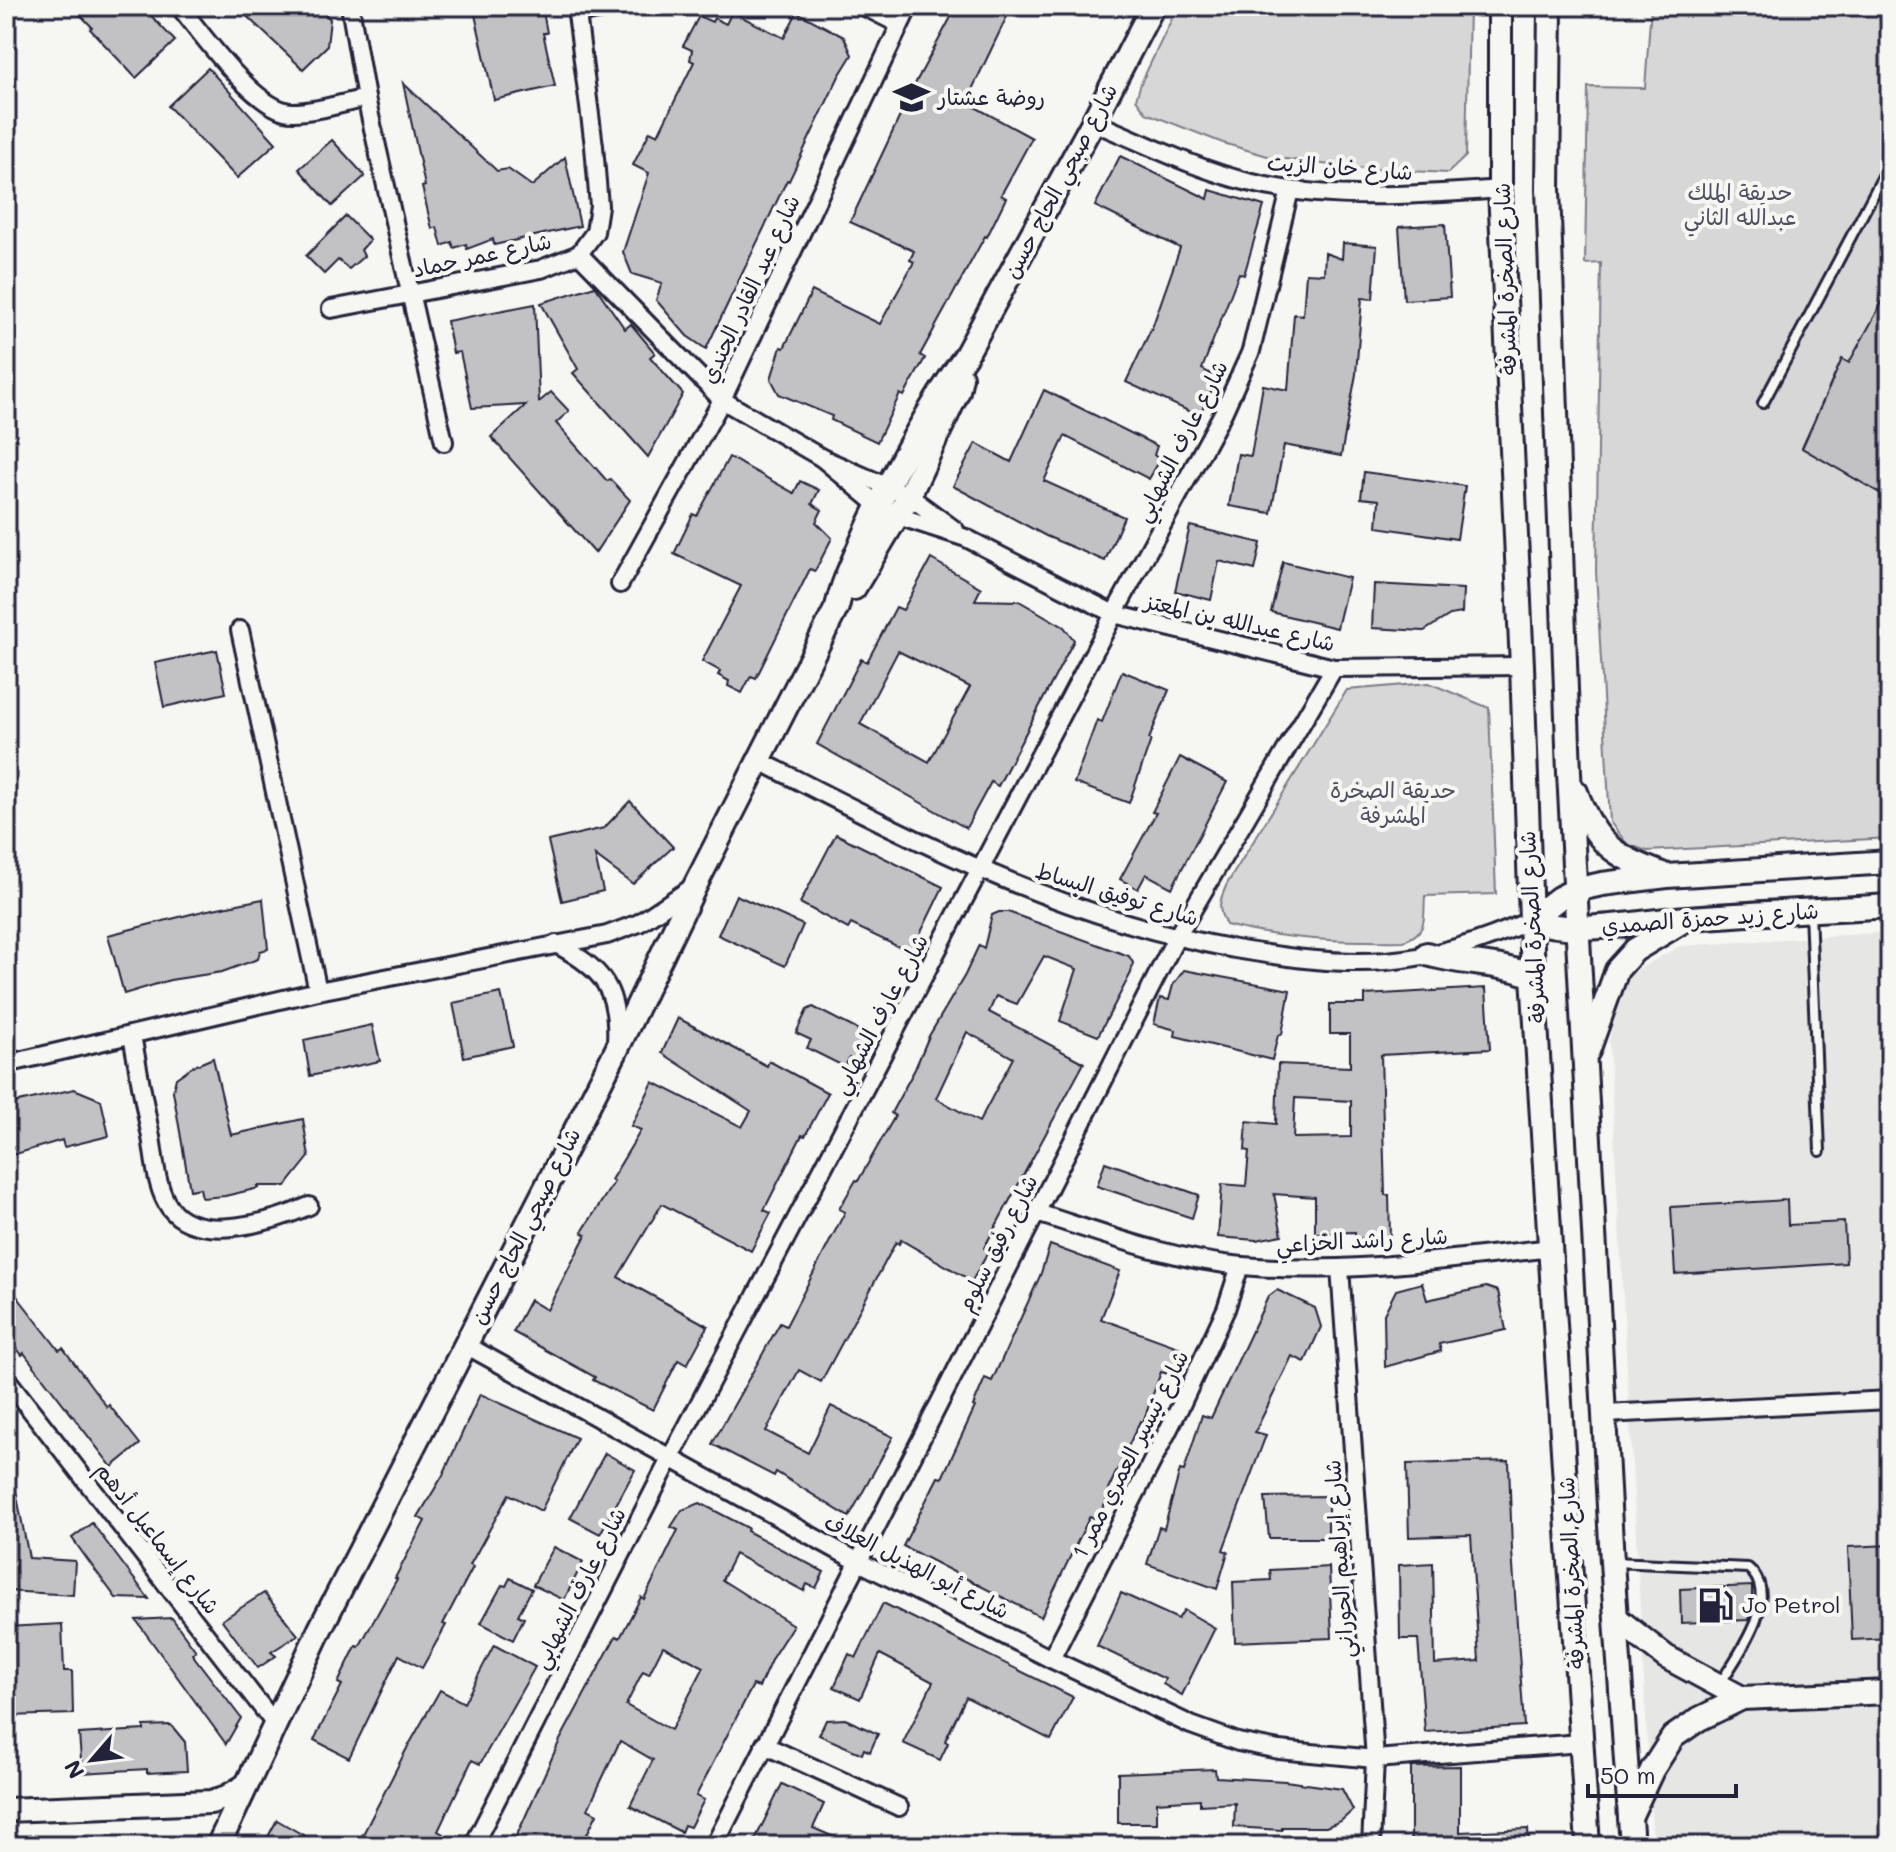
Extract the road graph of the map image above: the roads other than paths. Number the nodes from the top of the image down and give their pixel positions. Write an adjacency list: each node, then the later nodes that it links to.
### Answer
1 (179, 6): 11 (street)
2 (350, 6): 11 (street)
3 (619, 6): 9 (street)
4 (863, 6): 10 (street)
5 (909, 6): 10 (street, شارع عبد القادر الجندي)
6 (1153, 6): 12 (main road, شارع صبحي الحاج حسن)
7 (1500, 6): 14 (main road, شارع الصخرة المشرفة)
8 (1550, 6): 34 (main road, شارع الصخرة المشرفة)
9 (576, 10): 16 (street, شارع عمر حماد)
10 (899, 24): 20 (street, شارع عبد القادر الجندي)
11 (366, 98): 17 (street)
12 (1093, 122): 15 (street, شارع خان الزيت); 19 (main road, شارع صبحي الحاج حسن)
13 (1890, 163): 21 (lane)
14 (1500, 189): 15 (street, شارع خان الزيت); 31 (main road, شارع الصخرة المشرفة)
15 (1290, 190): 29 (street, شارع عارف الشهابي)
16 (579, 254): 17 (street, شارع عمر حماد); 20 (street, شارع عبدالله بن المعتز)
17 (409, 293): 18 (street, شارع عمر حماد); 22 (street)
18 (331, 309)
19 (966, 355): 23 (main road, شارع صبحي الحاج حسن); 24 (main road, شارع صبحي الحاج حسن)
20 (722, 400): 23 (street, شارع عبدالله بن المعتز); 27 (street, شارع عبد القادر الجندي)
21 (1763, 403)
22 (444, 442)
23 (883, 495): 24 (street, شارع عبدالله بن المعتز); 25 (street, شارع عبدالله بن المعتز); 28 (main road, شارع صبحي الحاج حسن)
24 (909, 496): 25 (main road, شارع صبحي الحاج حسن); 26 (street, شارع عبدالله بن المعتز)
25 (898, 516): 26 (street, شارع عبدالله بن المعتز); 28 (main road, شارع صبحي الحاج حسن)
26 (966, 538): 29 (street, شارع عبدالله بن المعتز)
27 (620, 584)
28 (837, 607): 33 (main road, شارع صبحي الحاج حسن)
29 (1114, 614): 32 (street, شارع عبدالله بن المعتز); 36 (street, شارع عارف الشهابي)
30 (240, 630): 49 (street)
31 (1522, 666): 32 (street, شارع عبدالله بن المعتز); 43 (main road, شارع الصخرة المشرفة)
32 (1334, 668): 45 (street, شارع رفيق سلوم)
33 (760, 761): 36 (street, شارع توفيق البساط); 38 (main road, شارع صبحي الحاج حسن)
34 (1569, 773): 37 (main road); 39 (main road, شارع الصخرة المشرفة)
35 (1890, 862): 37 (main road, شارع زيد حمزة الصمدي)
36 (980, 871): 45 (street, شارع توفيق البساط); 64 (street, شارع عارف الشهابي)
37 (1667, 876): 39 (main road, شارع زيد حمزة الصمدي)
38 (695, 886): 46 (street); 51 (main road, شارع صبحي الحاج حسن)
39 (1575, 890): 43 (main road); 44 (main road, شارع الصخرة المشرفة)
40 (1890, 906): 41 (main road, شارع زيد حمزة الصمدي)
41 (1810, 911): 42 (main road, شارع زيد حمزة الصمدي); 54 (lane)
42 (1689, 917): 44 (main road, شارع زيد حمزة الصمدي); 53 (main road)
43 (1531, 920): 44 (main road, شارع زيد حمزة الصمدي); 47 (street, شارع توفيق البساط); 48 (main road, شارع الصخرة المشرفة)
44 (1578, 927): 53 (main road, شارع الصخرة المشرفة)
45 (1176, 938): 47 (street, شارع توفيق البساط); 56 (street, شارع رفيق سلوم)
46 (556, 944): 49 (street); 51 (street)
47 (1427, 954): 48 (main road)
48 (1533, 976): 57 (main road, شارع الصخرة المشرفة)
49 (318, 991): 50 (street)
50 (132, 1035): 52 (street); 55 (street)
51 (615, 1053): 60 (main road, شارع صبحي الحاج حسن)
52 (6, 1064)
53 (1583, 1064): 63 (main road, شارع الصخرة المشرفة)
54 (1820, 1151)
55 (309, 1206)
56 (1037, 1213): 58 (street, شارع راشد الخزاعي); 65 (street, شارع رفيق سلوم)
57 (1552, 1248): 59 (street, شارع راشد الخزاعي); 73 (main road, شارع الصخرة المشرفة)
58 (1240, 1266): 59 (street, شارع راشد الخزاعي); 68 (street, شارع تيسير العمري ممر 1)
59 (1340, 1268): 75 (street, شارع إبراهيم الحوراني)
60 (464, 1344): 64 (street, شارع أبو الهذيل العلاف); 72 (main road, شارع صبحي الحاج حسن)
61 (6, 1378): 72 (street, شارع إسماعيل أدهم)
62 (1890, 1400): 63 (street)
63 (1604, 1414): 66 (main road, شارع الصخرة المشرفة)
64 (670, 1459): 65 (street, شارع أبو الهذيل العلاف); 81 (street, شارع عارف الشهابي)
65 (857, 1561): 68 (street, شارع أبو الهذيل العلاف); 74 (street, شارع رفيق سلوم)
66 (1612, 1562): 67 (main road, شارع الصخرة المشرفة); 69 (lane)
67 (1616, 1618): 69 (main road); 79 (main road, شارع الصخرة المشرفة)
68 (1051, 1659): 75 (street, شارع أبو الهذيل العلاف)
69 (1719, 1685): 71 (main road)
70 (1890, 1692): 71 (main road)
71 (1742, 1698): 79 (main road)
72 (275, 1724): 76 (main road, شارع صبحي الحاج حسن)
73 (1581, 1743): 75 (street, شارع أبو الهذيل العلاف); 84 (main road, شارع الصخرة المشرفة)
74 (764, 1745): 77 (street); 82 (street, شارع رفيق سلوم)
75 (1375, 1759): 83 (street, شارع إبراهيم الحوراني)
76 (245, 1786): 78 (main road); 80 (main road, شارع صبحي الحاج حسن)
77 (899, 1807)
78 (6, 1810)
79 (1630, 1817): 85 (main road, شارع الصخرة المشرفة)
80 (218, 1846)
81 (473, 1846)
82 (714, 1846)
83 (1371, 1846)
84 (1588, 1846)
85 (1632, 1846)

